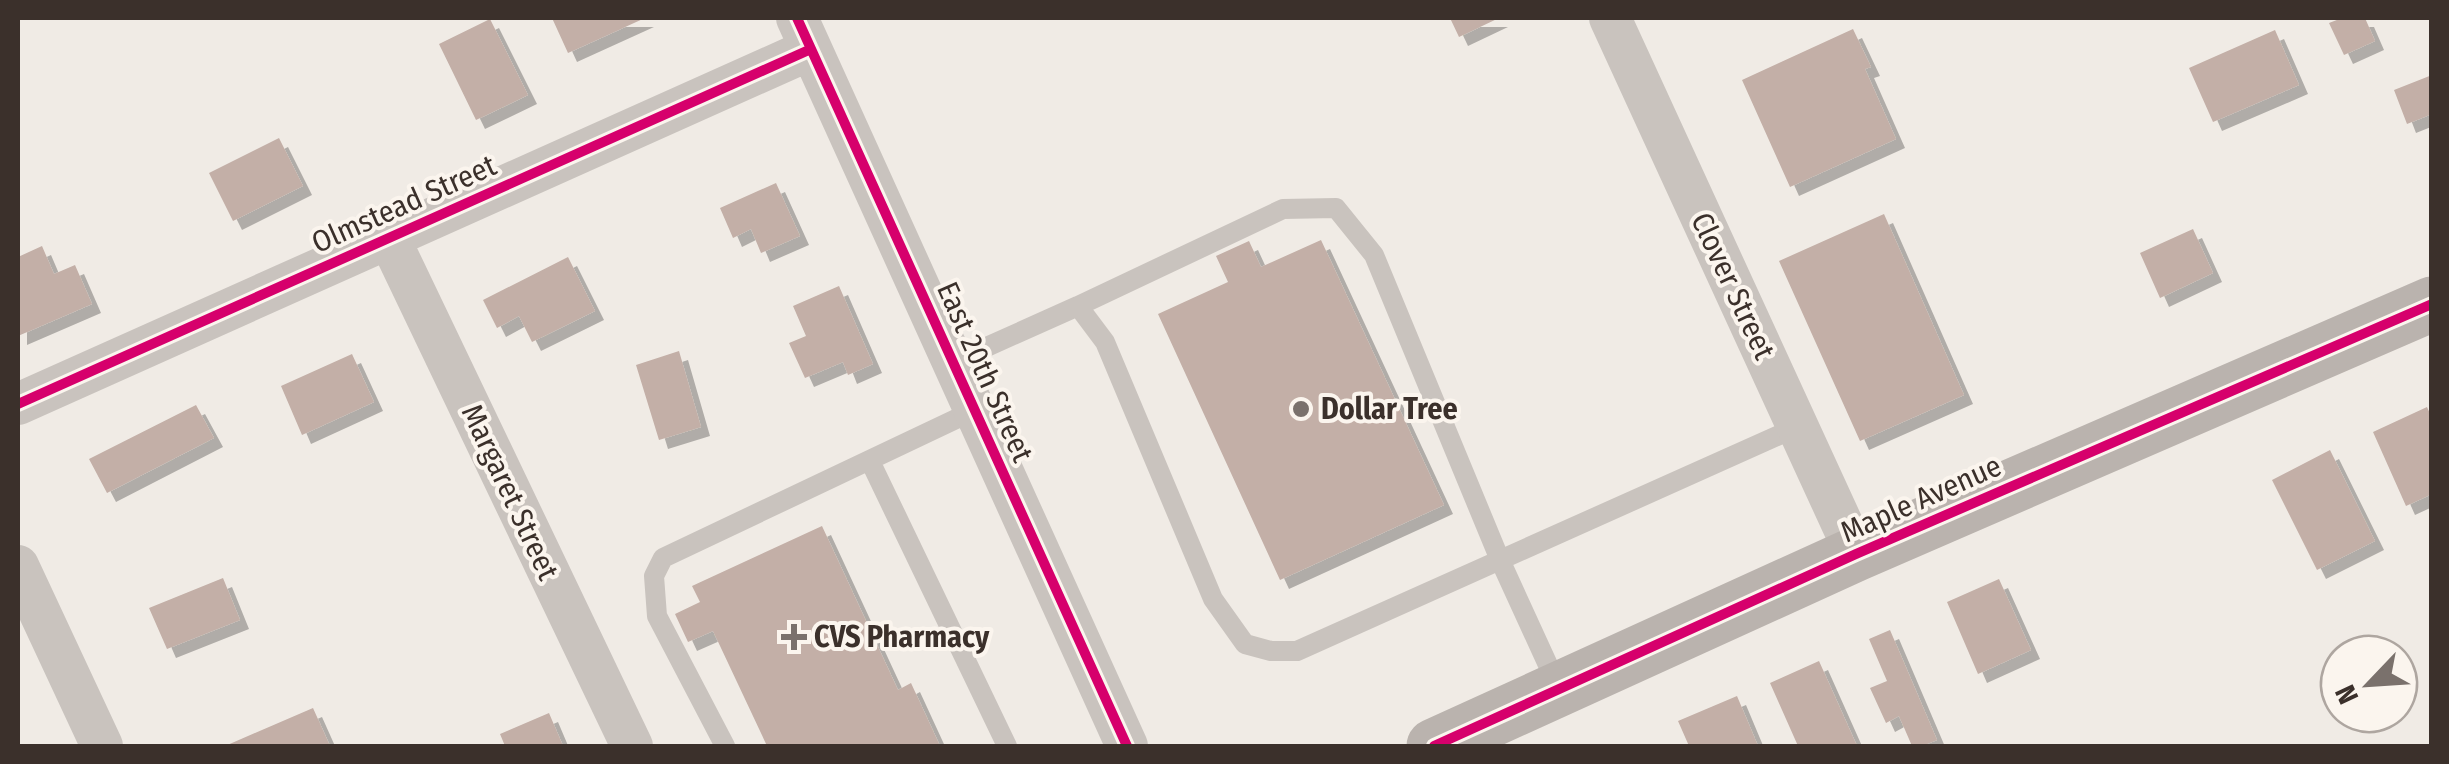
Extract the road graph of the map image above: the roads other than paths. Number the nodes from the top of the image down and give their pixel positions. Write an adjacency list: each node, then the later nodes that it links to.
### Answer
1 (1610, 18): 9 (street, Clover Street)
2 (804, 33): 3 (street, Olmstead Street); 6 (street, East 20th Street)
3 (389, 238): 7 (street, Olmstead Street); 16 (street, Margaret Street)
4 (2432, 304): 11 (main road, Maple Avenue)
5 (1078, 306): 6 (lane); 12 (lane); 12 (lane)
6 (952, 362): 8 (street, East 20th Street)
7 (18, 404)
8 (975, 410): 10 (lane); 19 (street, East 20th Street)
9 (1797, 427): 11 (street, Clover Street); 12 (lane)
10 (870, 460): 17 (lane); 18 (lane)
11 (1856, 554): 14 (main road, Maple Avenue)
12 (1500, 560): 14 (lane)
13 (18, 566): 15 (street)
14 (1559, 690): 20 (main road, Maple Avenue)
15 (102, 746)
16 (632, 746)
17 (726, 746)
18 (1006, 746)
19 (1127, 746)
20 (1434, 746)

